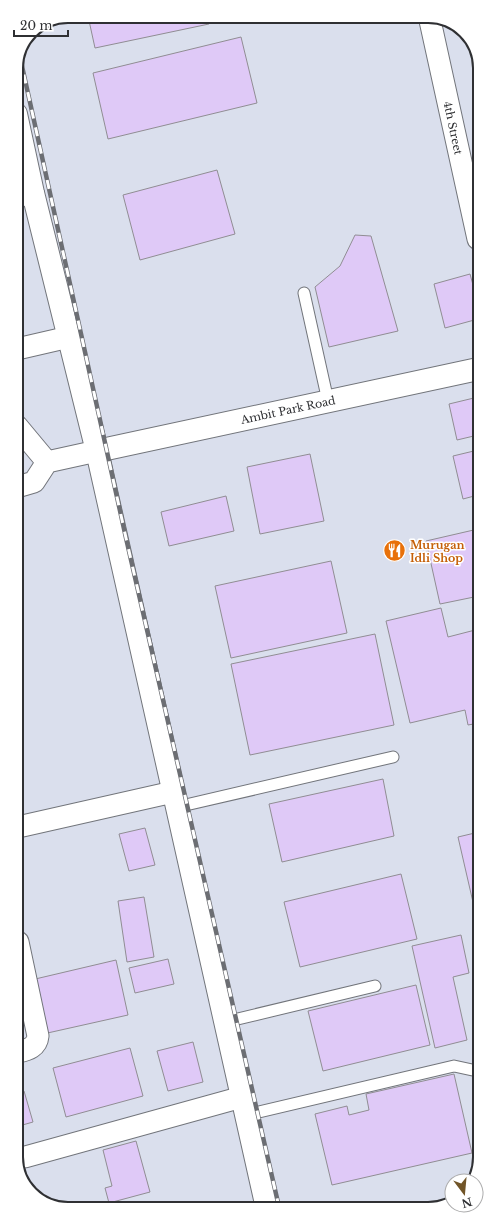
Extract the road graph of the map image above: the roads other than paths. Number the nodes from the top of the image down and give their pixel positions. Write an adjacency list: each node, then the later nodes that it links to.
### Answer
1 (431, 23): 4 (street, 4th Street)
2 (23, 177): 3 (street)
3 (25, 195): 6 (street)
4 (473, 216)
5 (304, 293): 9 (lane)
6 (69, 337): 7 (street); 11 (street)
7 (23, 348)
8 (473, 370): 9 (street, Ambit Park Road)
9 (328, 401): 11 (street, Ambit Park Road)
10 (23, 433): 12 (street)
11 (97, 452): 12 (street); 15 (street)
12 (47, 462): 13 (street)
13 (23, 485)
14 (393, 756): 15 (lane)
15 (175, 800): 16 (street); 19 (street)
16 (23, 826)
17 (23, 966): 20 (street)
18 (375, 986): 19 (lane)
19 (225, 1022): 22 (street)
20 (23, 1050)
21 (473, 1070): 22 (lane)
22 (244, 1106): 23 (street); 24 (street)
23 (25, 1157)
24 (266, 1202)

